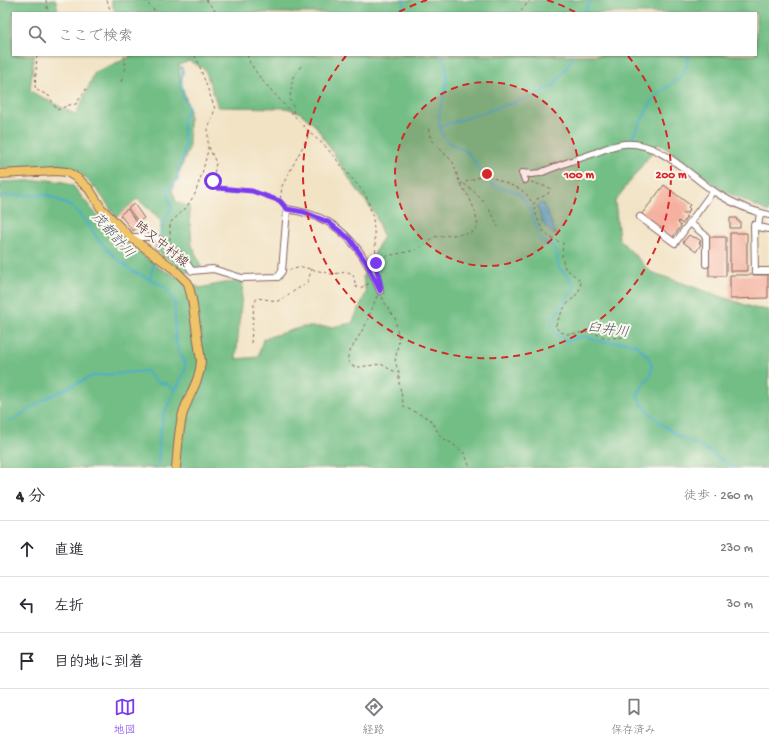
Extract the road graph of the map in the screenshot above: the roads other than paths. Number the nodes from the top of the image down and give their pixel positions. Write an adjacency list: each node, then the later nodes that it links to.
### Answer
1 (0, 174): 10 (main road, 時又中村線)
2 (525, 180): 3 (street)
3 (713, 191): 4 (street); 7 (street)
4 (760, 213): 5 (street); 8 (street)
5 (769, 215)
6 (640, 216): 7 (street)
7 (690, 224): 11 (street)
8 (758, 227): 9 (street); 12 (street)
9 (769, 229)
10 (130, 237): 13 (street); 14 (main road, 時又中村線)
11 (706, 264)
12 (769, 271)
13 (380, 291)
14 (176, 468)

